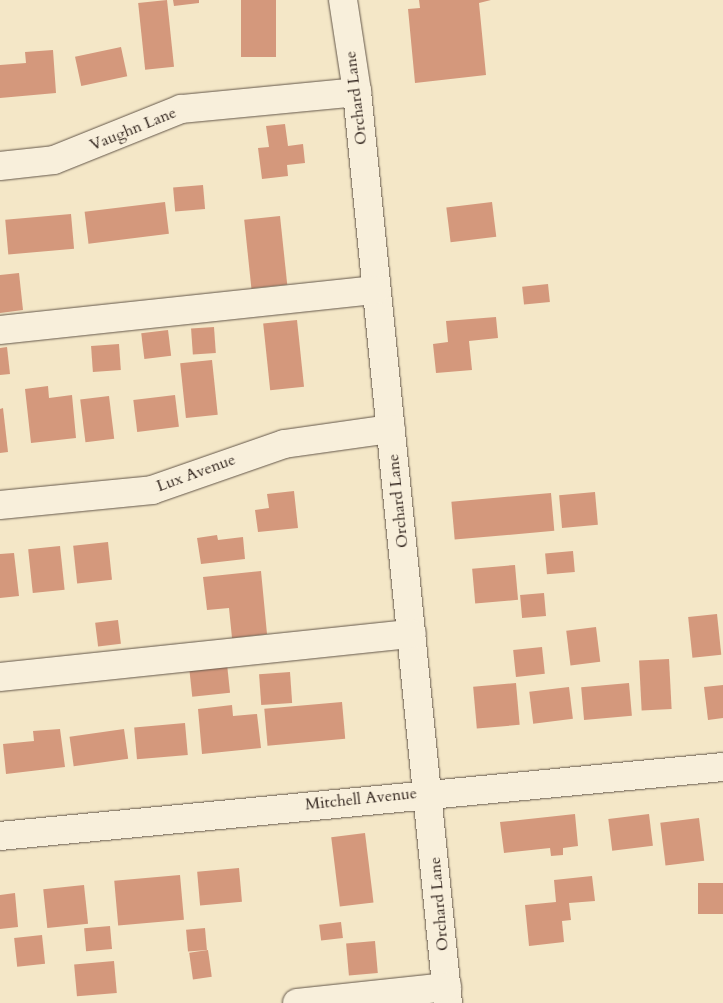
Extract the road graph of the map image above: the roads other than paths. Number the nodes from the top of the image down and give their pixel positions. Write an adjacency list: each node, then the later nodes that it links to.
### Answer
1 (343, 0): 2 (street, Orchard Lane)
2 (357, 92): 3 (street, Vaughn Lane); 4 (street, Orchard Lane)
3 (0, 166)
4 (376, 290): 5 (street); 6 (street, Orchard Lane)
5 (0, 330)
6 (391, 429): 7 (street, Lux Avenue); 8 (street, Orchard Lane)
7 (0, 505)
8 (412, 634): 9 (street); 11 (street, Orchard Lane)
9 (0, 677)
10 (723, 767): 11 (street, Mitchell Avenue)
11 (428, 792): 12 (street, Mitchell Avenue); 13 (street, Orchard Lane)
12 (0, 836)
13 (448, 995): 14 (street)
14 (297, 1003)

